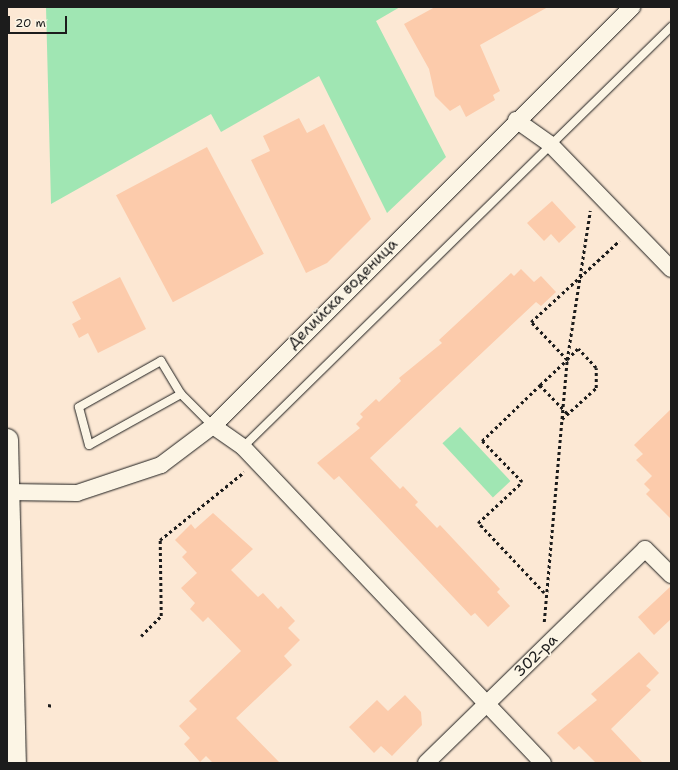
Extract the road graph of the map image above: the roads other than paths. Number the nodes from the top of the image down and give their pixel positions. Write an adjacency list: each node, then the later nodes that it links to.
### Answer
1 (632, 7): 3 (street, Делийска воденица)
2 (671, 27): 4 (lane)
3 (516, 120): 4 (street); 7 (street, Делийска воденица)
4 (550, 144): 5 (street); 9 (lane)
5 (671, 269)
6 (181, 394): 6 (lane); 7 (lane)
7 (212, 426): 9 (street); 10 (street, Делийска воденица)
8 (7, 440): 10 (main road)
9 (243, 447): 13 (street)
10 (8, 492): 11 (main road)
11 (8, 556): 14 (main road)
12 (671, 575): 13 (street, 302-ра)
13 (487, 704): 15 (street, 302-ра); 16 (street)
14 (15, 763)
15 (426, 763)
16 (543, 763)

